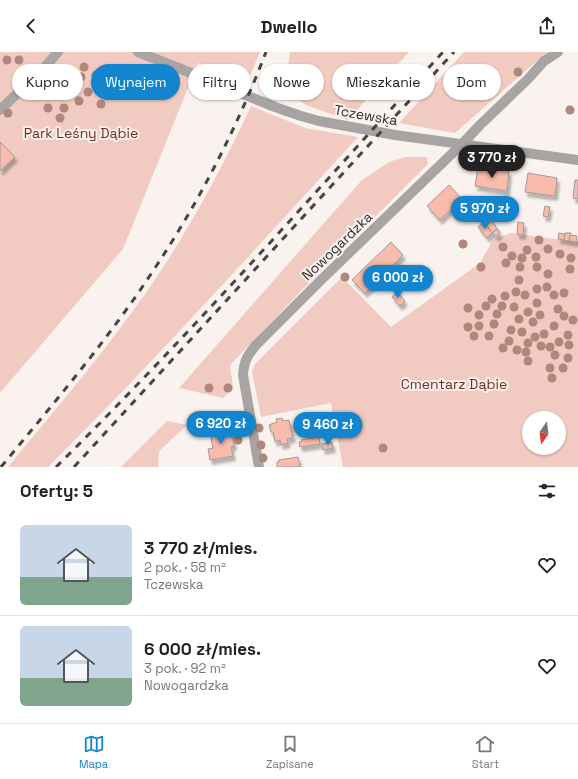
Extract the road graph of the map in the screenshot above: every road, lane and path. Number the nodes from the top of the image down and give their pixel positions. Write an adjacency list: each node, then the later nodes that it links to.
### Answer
1 (58, 52): 4 (street)
2 (138, 52): 5 (street, Tczewska)
3 (558, 52): 5 (street, Nowogardzka)
4 (0, 110)
5 (462, 144): 6 (street, Tczewska); 7 (street, Nowogardzka)
6 (578, 160)
7 (259, 467)

